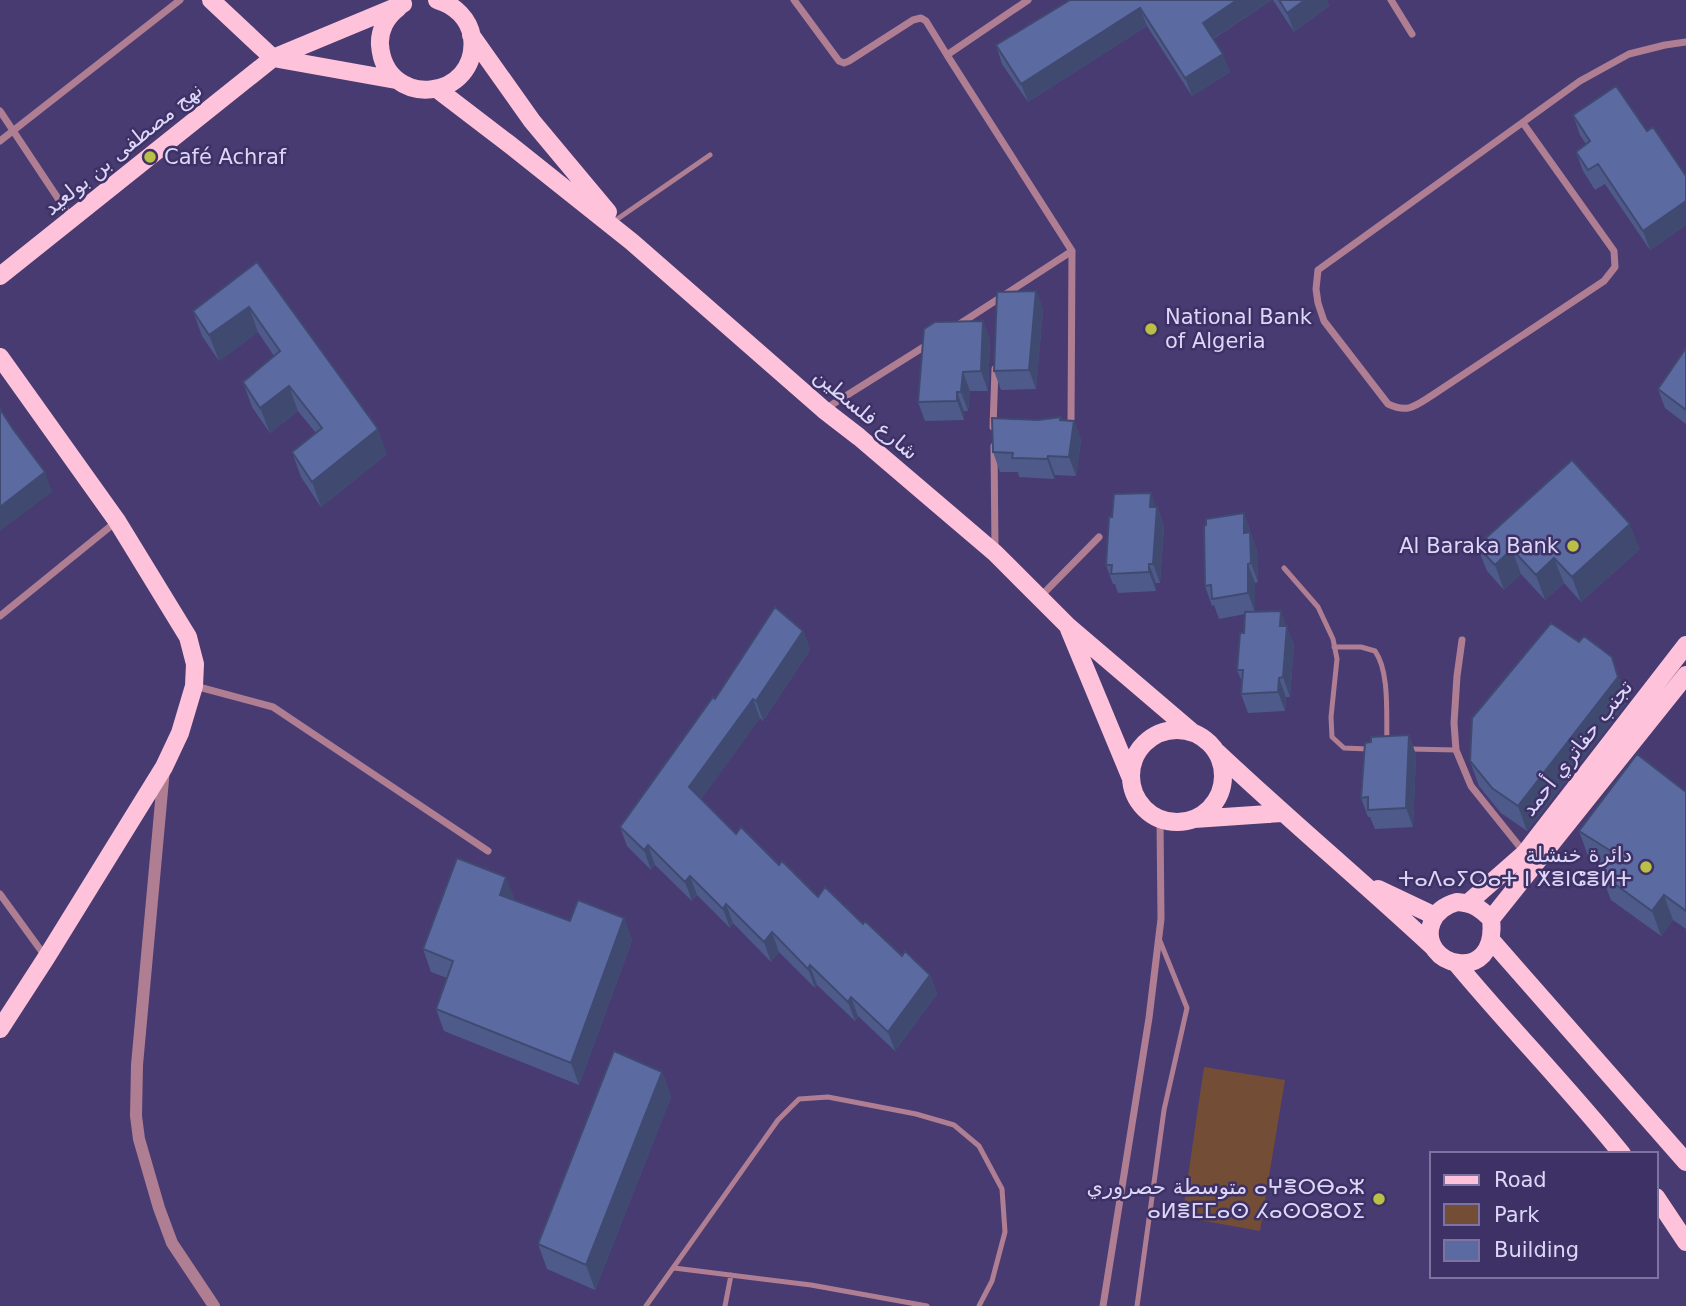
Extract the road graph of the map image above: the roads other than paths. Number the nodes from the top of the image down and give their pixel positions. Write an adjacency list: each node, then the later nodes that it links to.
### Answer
1 (180, 0): 17 (street)
2 (211, 0): 12 (main road)
3 (794, 0): 11 (street)
4 (1028, 0): 11 (street)
5 (1391, 0): 8 (street)
6 (442, 1): 9 (main road, شارع فلسطين)
7 (408, 2): 12 (main road, نهج مصطفى بن بولعيد); 13 (main road)
8 (1412, 34)
9 (471, 35): 14 (main road); 21 (main road, شارع فلسطين)
10 (1686, 42): 16 (street)
11 (947, 55): 22 (street)
12 (274, 58): 13 (main road); 20 (main road, نهج مصطفى بن بولعيد)
13 (396, 80): 14 (main road)
14 (437, 89): 21 (main road, شارع فلسطين)
15 (0, 111): 17 (street)
16 (1523, 123): 16 (street)
17 (14, 130): 18 (street); 20 (street)
18 (0, 141)
19 (710, 155): 21 (lane)
20 (72, 219): 23 (main road, نهج مصطفى بن بولعيد)
21 (612, 222): 28 (main road, شارع فلسطين)
22 (1072, 251): 24 (street); 31 (street)
23 (0, 275)
24 (998, 300): 25 (street); 28 (street)
25 (997, 313)
26 (0, 356): 32 (main road)
27 (996, 365): 29 (street)
28 (824, 410): 34 (main road, شارع فلسطين)
29 (993, 431): 30 (street); 34 (street)
30 (1004, 431)
31 (1065, 431)
32 (117, 521): 37 (street); 43 (main road)
33 (1099, 537): 36 (street)
34 (995, 554): 36 (main road, شارع فلسطين)
35 (1284, 568): 41 (lane)
36 (1040, 598): 38 (main road, شارع فلسطين)
37 (0, 616)
38 (1068, 626): 44 (main road, شارع فلسطين); 51 (main road)
39 (1462, 640): 48 (street)
40 (1686, 645): 56 (main road, تجنب حفاتري أحمد)
41 (1335, 647): 45 (lane); 46 (lane)
42 (1686, 675): 61 (main road, تجنب حفاتري أحمد)
43 (194, 686): 50 (main road); 55 (street)
44 (1191, 732): 49 (main road); 51 (main road)
45 (1376, 749)
46 (1387, 749)
47 (1401, 749): 48 (lane)
48 (1456, 750): 56 (street)
49 (1216, 751): 52 (main road); 54 (main road)
50 (164, 767): 65 (main road); 74 (street)
51 (1130, 776): 53 (main road)
52 (1282, 813): 54 (main road); 57 (main road)
53 (1160, 819): 54 (main road); 62 (street)
54 (1194, 819)
55 (488, 851)
56 (1525, 853): 59 (main road, تجنب حفاتري أحمد)
57 (1361, 880): 60 (main road); 64 (main road)
58 (0, 894): 65 (street)
59 (1468, 902): 60 (main road); 61 (main road)
60 (1435, 916): 64 (main road)
61 (1490, 919): 63 (main road)
62 (1158, 937): 79 (street); 80 (lane)
63 (1491, 940): 66 (main road); 69 (main road)
64 (1433, 947): 66 (main road)
65 (46, 958): 67 (main road)
66 (1456, 963): 68 (main road)
67 (0, 1029)
68 (1620, 1152)
69 (1686, 1162)
70 (1658, 1200): 71 (main road)
71 (1686, 1242)
72 (674, 1268): 73 (lane); 75 (lane); 78 (lane)
73 (731, 1275): 76 (lane); 77 (lane)
74 (214, 1306)
75 (646, 1306)
76 (725, 1306)
77 (927, 1306)
78 (979, 1306)
79 (1104, 1306)
80 (1137, 1306)

